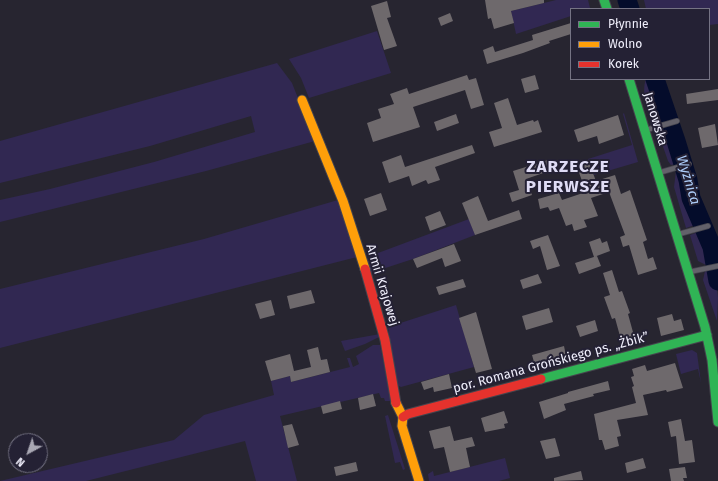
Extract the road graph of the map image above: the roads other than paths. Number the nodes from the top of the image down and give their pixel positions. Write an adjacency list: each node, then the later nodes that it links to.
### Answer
1 (631, 80): 4 (street, Janowska)
2 (302, 100): 13 (street, Armii Krajowej)
3 (676, 122): 4 (lane)
4 (645, 131): 6 (street, Janowska)
5 (688, 165): 6 (lane)
6 (658, 173): 8 (street, Janowska)
7 (708, 226): 8 (lane)
8 (677, 235): 10 (street, Janowska)
9 (716, 266): 10 (lane)
10 (689, 272): 11 (street, Janowska)
11 (707, 335): 12 (street, Janowska); 13 (street, por. Romana Grońskiego ps. „Żbik”)
12 (716, 379): 14 (street, Janowska)
13 (403, 417): 15 (street, Armii Krajowej)
14 (718, 422)
15 (419, 481)

